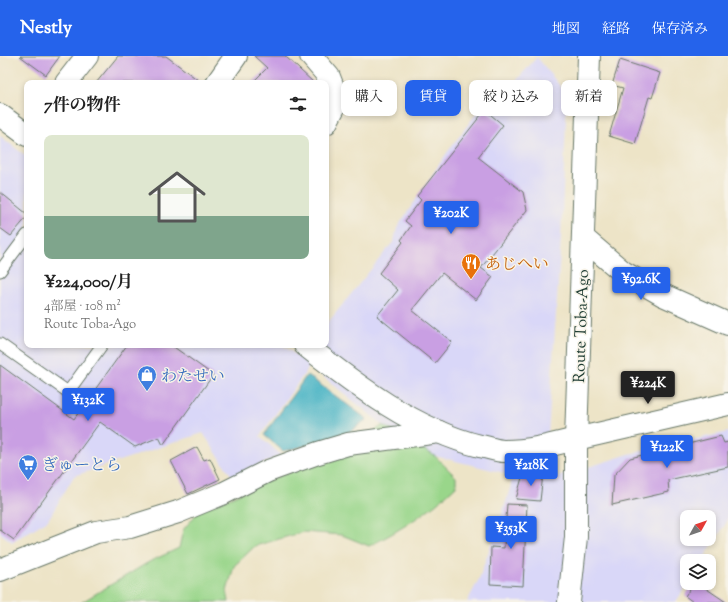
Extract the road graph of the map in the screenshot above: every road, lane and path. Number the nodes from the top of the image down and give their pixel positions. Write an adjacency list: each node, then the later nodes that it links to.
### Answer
1 (87, 56): 5 (street)
2 (236, 56): 6 (street)
3 (311, 56): 8 (street)
4 (589, 56): 10 (street, Route Toba-Ago)
5 (68, 80)
6 (219, 80)
7 (0, 115): 9 (street)
8 (329, 117)
9 (24, 133)
10 (583, 238): 13 (street); 19 (street, Route Toba-Ago)
11 (24, 239): 12 (lane)
12 (0, 270)
13 (728, 324)
14 (0, 344): 15 (lane)
15 (100, 348)
16 (309, 348): 18 (street)
17 (728, 404): 19 (street)
18 (439, 432): 19 (street); 20 (street)
19 (576, 439): 21 (street, Route Toba-Ago)
20 (0, 570)
21 (569, 602)

